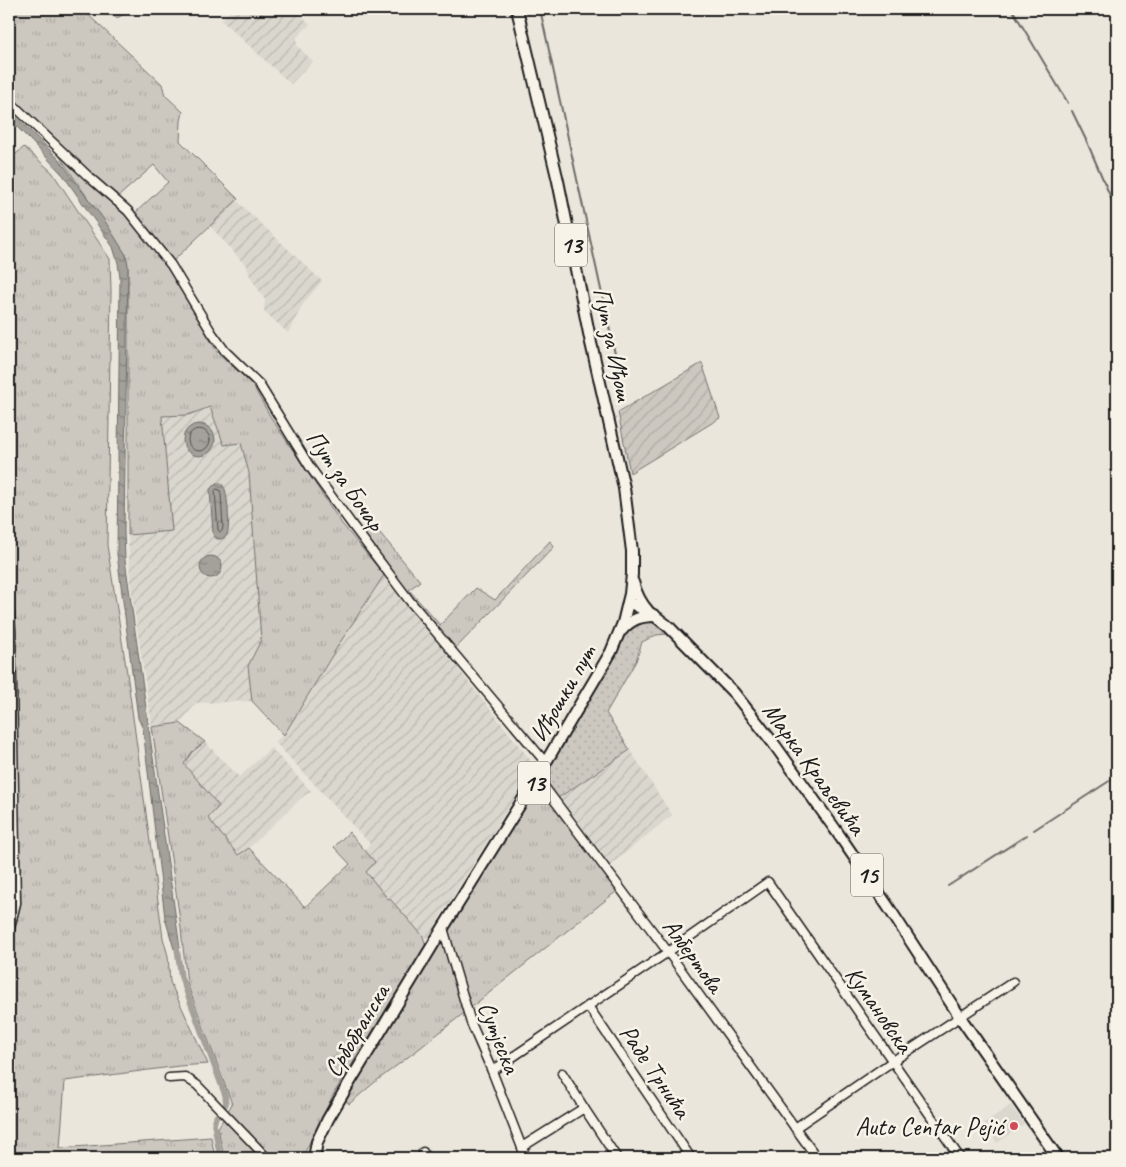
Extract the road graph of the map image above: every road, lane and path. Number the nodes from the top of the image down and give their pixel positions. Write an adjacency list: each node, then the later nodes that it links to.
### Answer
1 (517, 9): 3 (main road, Пут за Иђош / 13)
2 (9, 101): 9 (street, Пут за Бочар)
3 (632, 574): 4 (main road, Пут за Иђош / 13); 6 (main road)
4 (628, 603): 6 (main road, Марка Краљевића / 15); 7 (main road, Иђошки пут / 13)
5 (9, 604): 8 (street)
6 (652, 615): 7 (main road); 16 (main road, Марка Краљевића / 15)
7 (619, 635): 9 (main road, Иђошки пут / 13)
8 (11, 701): 12 (street)
9 (546, 763): 10 (main road, Иђошки пут / 13)
10 (538, 777): 11 (main road, Иђошки пут / 13); 13 (street, Албертова)
11 (443, 928): 18 (street, Сутјеска); 25 (main road, Србобранска / 13)
12 (9, 931)
13 (668, 952): 15 (street); 17 (street, Кумановска); 22 (street, Албертова)
14 (1013, 982): 16 (street)
15 (588, 1006): 18 (street); 28 (street, Раде Трнића)
16 (960, 1017): 17 (street); 31 (main road, Марка Краљевића / 15)
17 (893, 1061): 22 (street); 30 (street, Кумановска)
18 (492, 1071): 23 (street, Сутјеска)
19 (562, 1073): 21 (street)
20 (169, 1078): 24 (street)
21 (584, 1108): 23 (street); 27 (street)
22 (795, 1128): 29 (street, Албертова)
23 (522, 1147): 26 (street, Сутјеска)
24 (267, 1158)
25 (314, 1158)
26 (526, 1158)
27 (617, 1158)
28 (691, 1158)
29 (817, 1158)
30 (960, 1158)
31 (1058, 1158)

